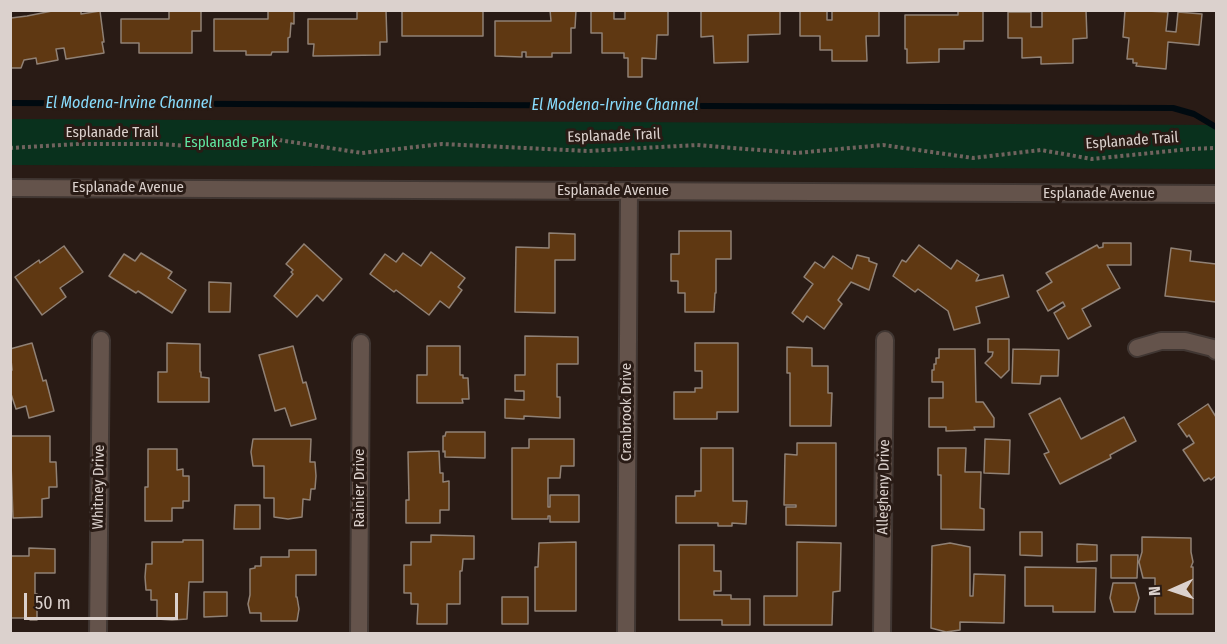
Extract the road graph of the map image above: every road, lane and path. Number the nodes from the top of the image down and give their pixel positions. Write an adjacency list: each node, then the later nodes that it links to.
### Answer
1 (10, 148): 2 (path, Esplanade Trail)
2 (1216, 148)
3 (10, 188): 4 (street, Esplanade Avenue)
4 (629, 191): 5 (street, Esplanade Avenue); 13 (street, Cranbrook Drive)
5 (1216, 194)
6 (101, 340): 11 (street, Whitney Drive)
7 (885, 340): 14 (street, Allegheny Drive)
8 (361, 343): 12 (street, Rainier Drive)
9 (1137, 348): 10 (street)
10 (1216, 351)
11 (98, 633)
12 (359, 633)
13 (626, 633)
14 (882, 633)

